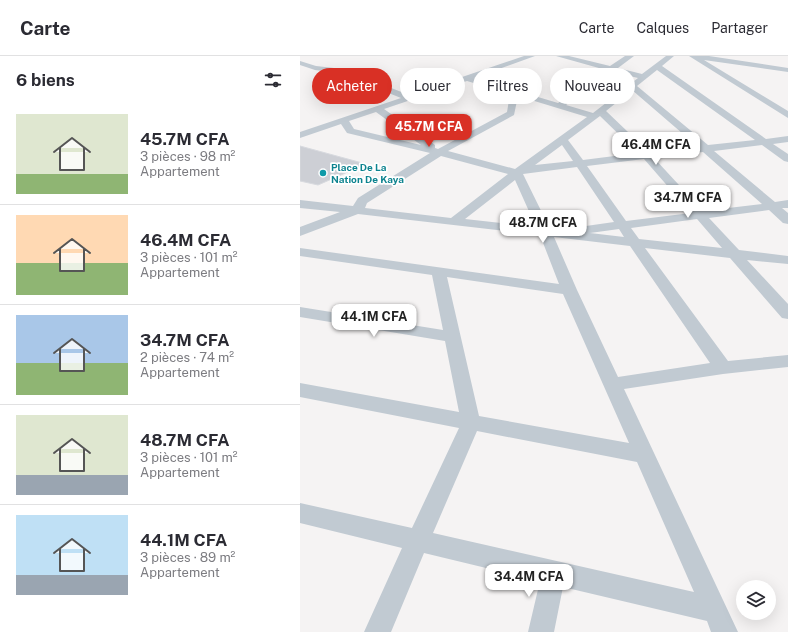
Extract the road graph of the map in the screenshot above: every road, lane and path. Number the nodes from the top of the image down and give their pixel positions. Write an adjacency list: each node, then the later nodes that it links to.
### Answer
1 (531, 56): 12 (street)
2 (560, 56): 8 (street)
3 (630, 56): 9 (street)
4 (693, 56): 7 (street); 24 (street)
5 (664, 61): 15 (street); 29 (street)
6 (300, 64): 16 (street)
7 (758, 66): 10 (street); 11 (street)
8 (608, 68)
9 (613, 68)
10 (788, 70)
11 (776, 76)
12 (466, 78): 13 (street)
13 (473, 80)
14 (635, 80): 15 (street)
15 (638, 81): 23 (street); 30 (street)
16 (400, 94)
17 (400, 101): 22 (street)
18 (542, 101): 21 (street)
19 (512, 104): 31 (street)
20 (562, 104): 21 (street)
21 (559, 106): 23 (street)
22 (377, 109): 26 (street); 31 (street)
23 (597, 113): 27 (street); 32 (street)
24 (788, 115)
25 (344, 121): 31 (street)
26 (300, 135)
27 (563, 139): 34 (street); 35 (street)
28 (788, 139): 29 (street)
29 (765, 142): 30 (street); 33 (street)
30 (707, 149): 32 (street); 38 (street)
31 (439, 152): 35 (street); 39 (street)
32 (647, 156): 34 (street); 40 (street)
33 (788, 159)
34 (580, 164): 35 (street); 43 (street)
35 (519, 172): 42 (street); 45 (street)
36 (300, 204): 39 (street)
37 (788, 204): 38 (street)
38 (773, 206): 40 (street); 41 (street)
39 (358, 210): 42 (street); 44 (street)
40 (701, 216): 43 (street); 48 (street)
41 (788, 220)
42 (456, 221): 45 (street)
43 (623, 226): 45 (street); 46 (street)
44 (300, 232)
45 (548, 232): 46 (street); 51 (street)
46 (636, 243): 48 (street); 56 (street)
47 (300, 252): 50 (street)
48 (734, 254): 49 (street); 53 (street)
49 (788, 260)
50 (438, 271): 51 (street); 54 (street)
51 (569, 290): 57 (street)
52 (300, 312): 54 (street)
53 (788, 314)
54 (453, 337): 59 (street)
55 (788, 361): 56 (street)
56 (723, 368): 57 (street)
57 (613, 384): 60 (street)
58 (300, 390): 59 (street)
59 (471, 422): 60 (street); 62 (street)
60 (644, 455): 64 (street)
61 (300, 513): 62 (street)
62 (418, 540): 63 (street); 65 (street)
63 (554, 572): 64 (street); 66 (street)
64 (715, 610): 67 (street)
65 (377, 632)
66 (541, 632)
67 (725, 632)

